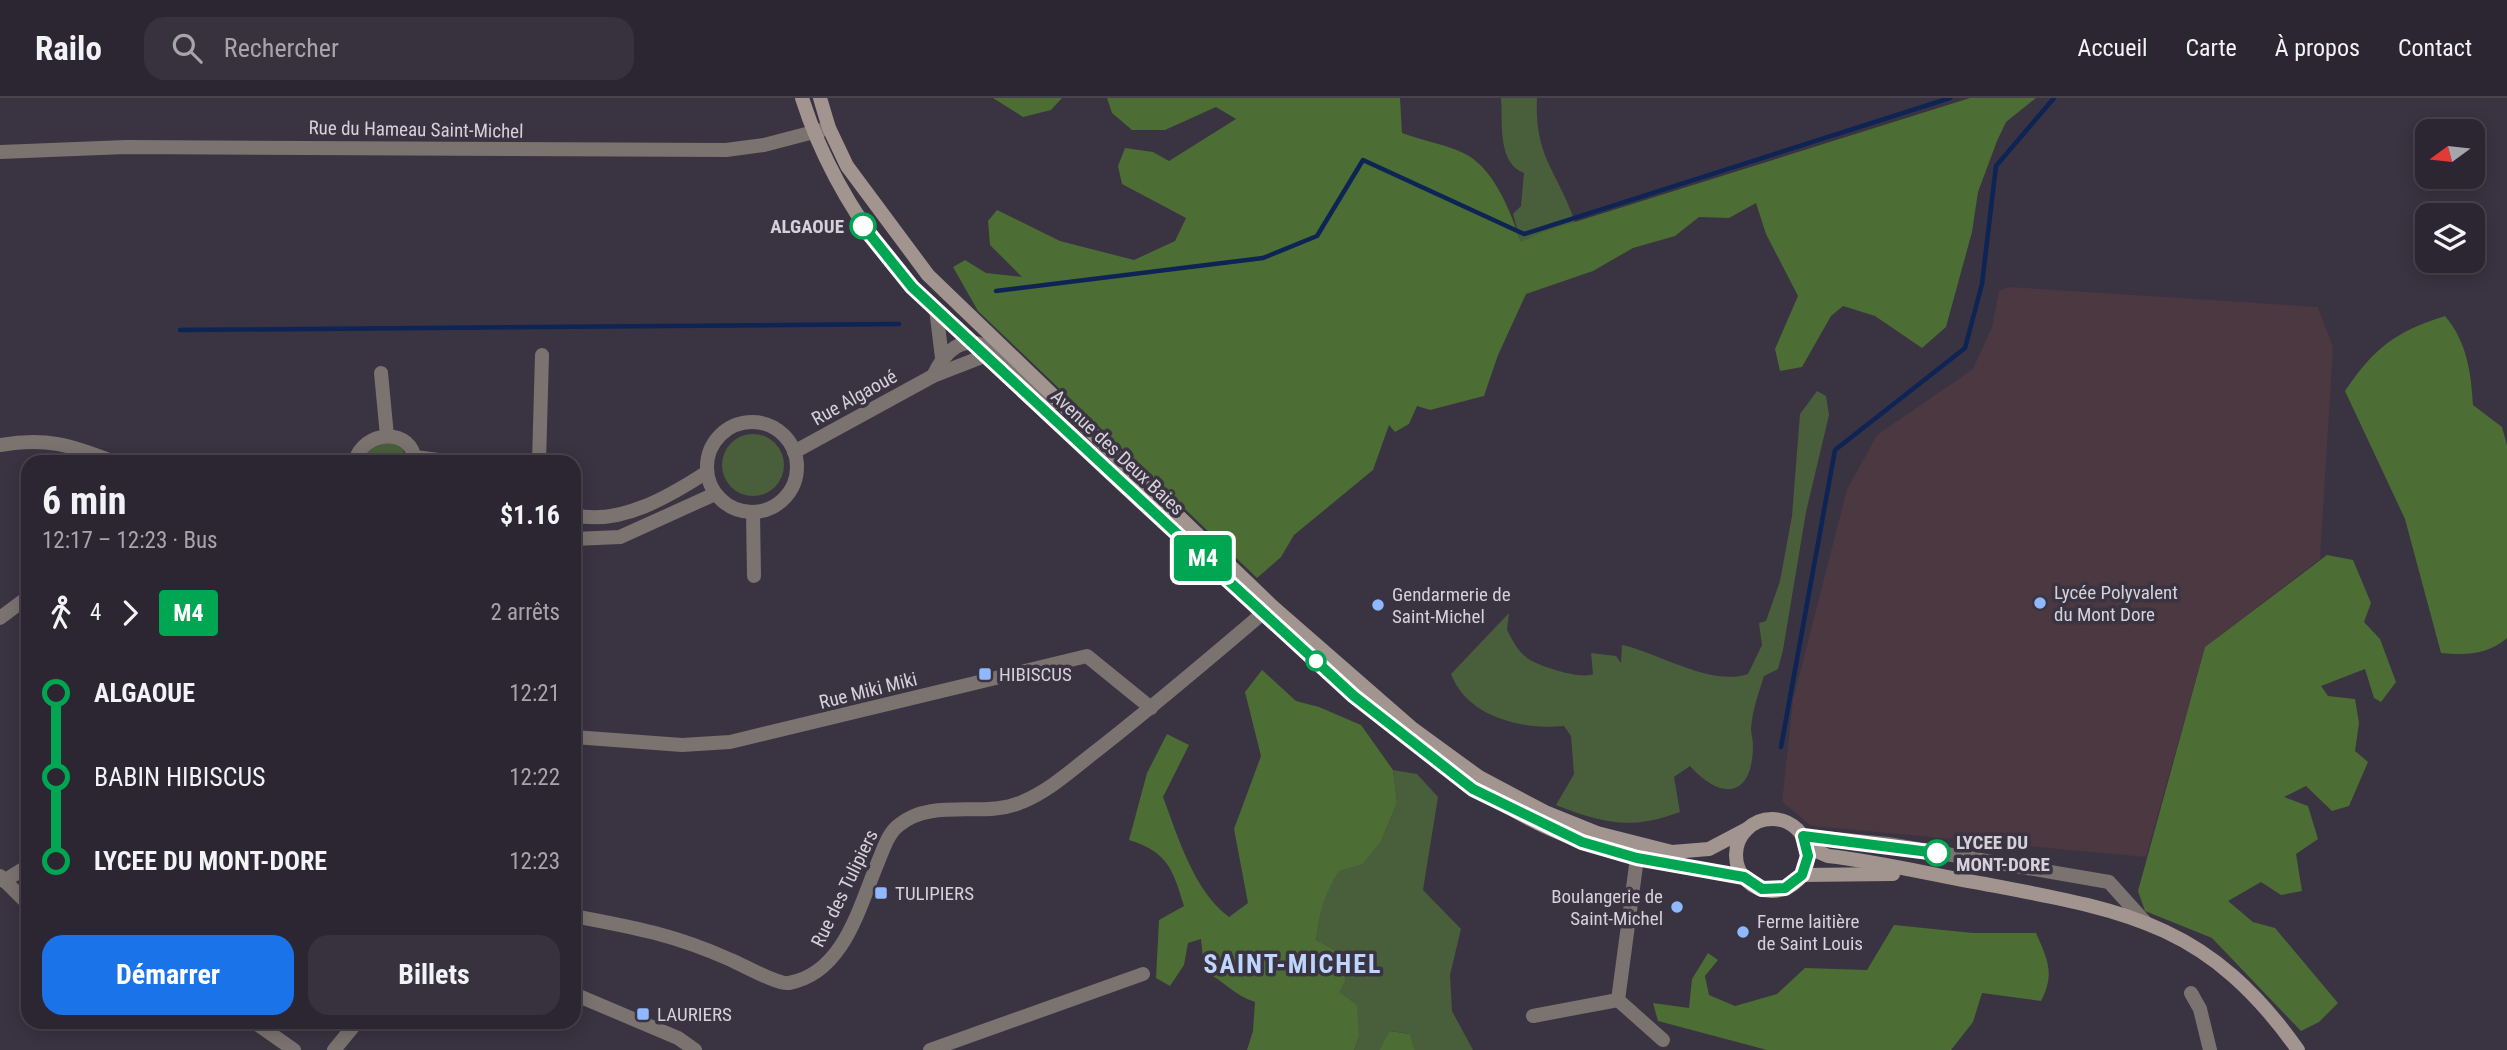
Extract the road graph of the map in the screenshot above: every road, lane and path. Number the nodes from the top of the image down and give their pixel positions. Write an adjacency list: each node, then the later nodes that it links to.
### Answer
1 (802, 98): 4 (main road, Avenue des Deux Baies)
2 (820, 98): 3 (main road, Avenue des Deux Baies)
3 (829, 128): 4 (street, Rue du Hameau Saint-Michel); 13 (main road, Avenue des Deux Baies)
4 (813, 134): 5 (street, Rue du Hameau Saint-Michel); 6 (main road, Avenue des Deux Baies)
5 (0, 152)
6 (936, 309): 7 (main road, Avenue des Deux Baies); 10 (street)
7 (971, 342): 9 (main road, Avenue des Deux Baies); 10 (street); 13 (street)
8 (542, 355): 20 (street)
9 (987, 355): 12 (street, Rue Algaoué); 28 (main road, Avenue des Deux Baies)
10 (942, 358): 12 (street)
11 (381, 373): 14 (street)
12 (933, 376): 16 (street, Rue Algaoué)
13 (1065, 405): 28 (main road, Avenue des Deux Baies)
14 (387, 436): 18 (street); 19 (street)
15 (0, 446): 17 (street)
16 (794, 452): 21 (street); 23 (street)
17 (96, 455)
18 (358, 455)
19 (412, 455)
20 (539, 455)
21 (707, 472): 22 (street); 24 (street)
22 (715, 494): 23 (street); 25 (street)
23 (753, 513): 26 (street)
24 (581, 516)
25 (581, 538)
26 (754, 576)
27 (21, 602): 29 (street)
28 (1268, 610): 30 (street, Rue des Tulipiers); 32 (main road, Avenue des Deux Baies); 34 (main road, Avenue des Deux Baies)
29 (0, 618)
30 (1151, 708): 31 (street, Rue Miki Miki); 41 (street, Rue des Tulipiers)
31 (581, 738)
32 (1747, 829): 33 (main road, Avenue des Deux Baies); 37 (main road)
33 (1805, 841): 36 (main road); 39 (main road, Avenue des Deux Baies); 42 (street)
34 (1637, 858): 37 (main road, Avenue des Deux Baies); 46 (street)
35 (21, 870): 38 (street)
36 (1802, 875): 37 (main road, Avenue des Deux Baies); 39 (main road, Avenue des Deux Baies)
37 (1744, 877)
38 (2, 879): 40 (street)
39 (1995, 886): 42 (main road, Avenue des Deux Baies)
40 (21, 897)
41 (581, 917)
42 (2145, 922): 56 (main road, Avenue des Deux Baies)
43 (1143, 974): 54 (street)
44 (2191, 993): 55 (street)
45 (581, 997): 53 (street)
46 (1618, 1000): 47 (street); 50 (street)
47 (1533, 1016)
48 (264, 1029): 51 (street)
49 (351, 1029): 52 (street)
50 (1663, 1040)
51 (294, 1050)
52 (334, 1050)
53 (695, 1050)
54 (930, 1050)
55 (2210, 1050)
56 (2298, 1050)

